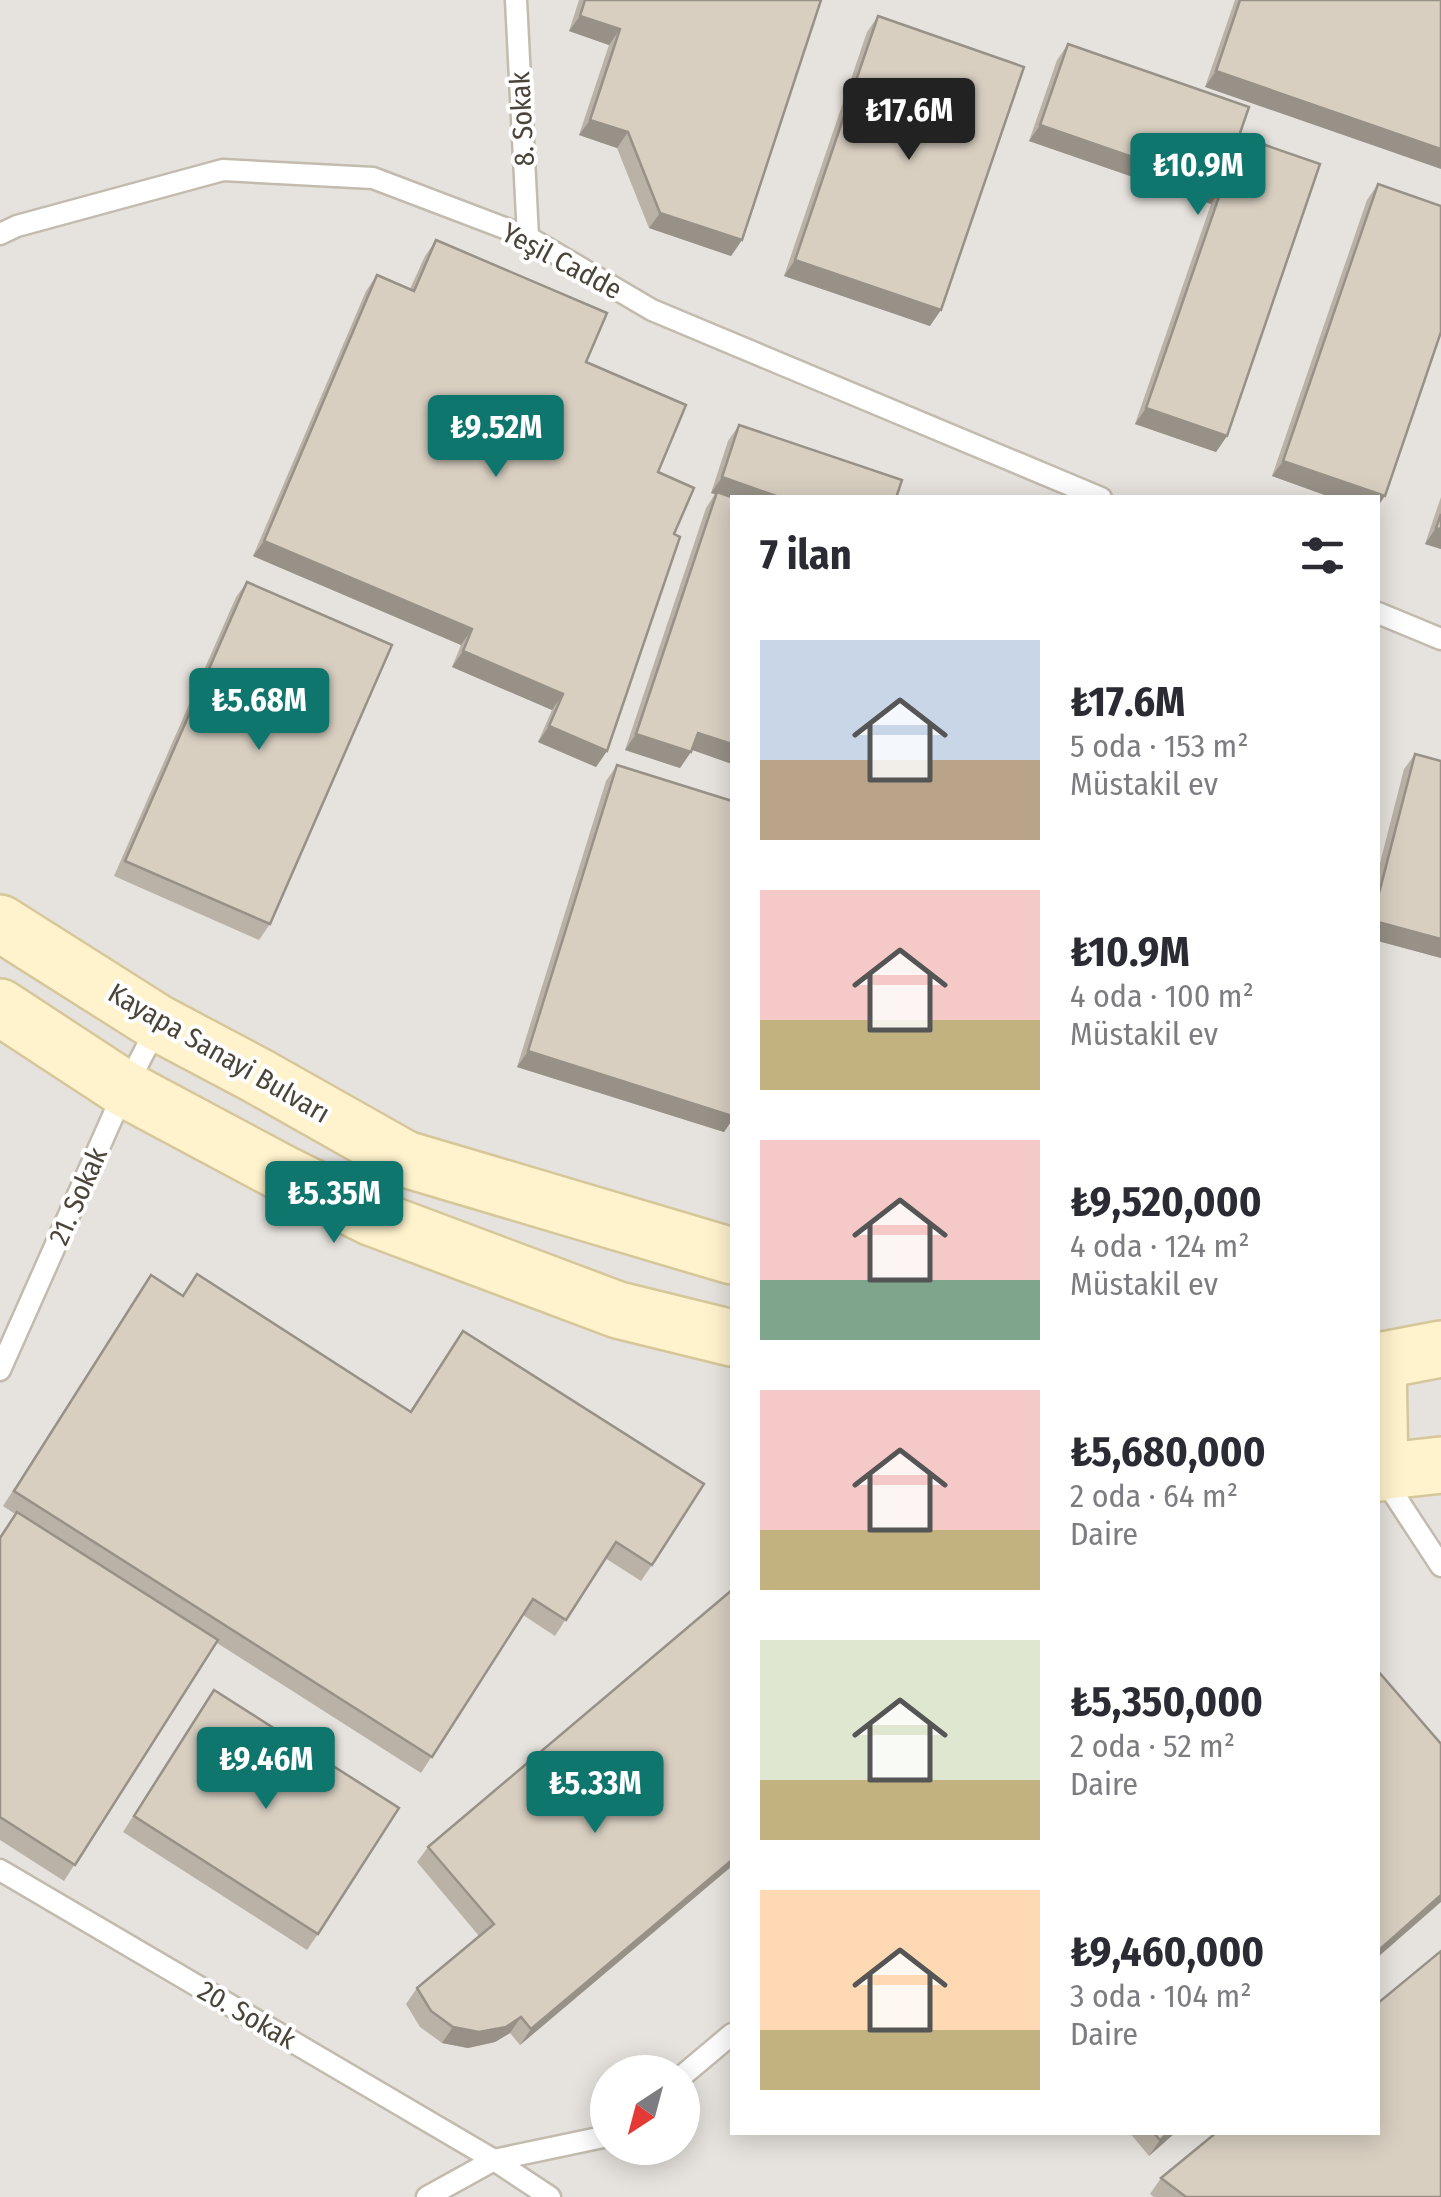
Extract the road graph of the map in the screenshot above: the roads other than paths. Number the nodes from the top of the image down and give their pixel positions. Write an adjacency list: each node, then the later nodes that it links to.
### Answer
1 (516, 0): 3 (lane, 8. Sokak)
2 (0, 234): 3 (lane, Yeşil Cadde)
3 (528, 237): 4 (lane, Yeşil Cadde)
4 (1094, 495)
5 (1380, 614): 6 (lane)
6 (1441, 640)
7 (0, 922): 9 (main road, Kayapa Sanayi Bulvarı)
8 (0, 1007): 10 (main road)
9 (158, 1023): 10 (lane, 21. Sokak); 11 (main road, Kayapa Sanayi Bulvarı)
10 (125, 1089): 12 (main road); 15 (lane, 21. Sokak)
11 (730, 1255)
12 (730, 1338)
13 (1441, 1349): 14 (main road)
14 (1380, 1360)
15 (0, 1370)
16 (1441, 1465): 17 (main road)
17 (1380, 1473)
18 (1380, 1476): 19 (lane)
19 (1441, 1566)
20 (0, 1870): 24 (lane, 20. Sokak)
21 (730, 2036): 22 (lane)
22 (700, 2061)
23 (590, 2140): 24 (lane)
24 (494, 2160): 25 (lane); 26 (lane, 20. Sokak)
25 (426, 2197)
26 (550, 2197)

